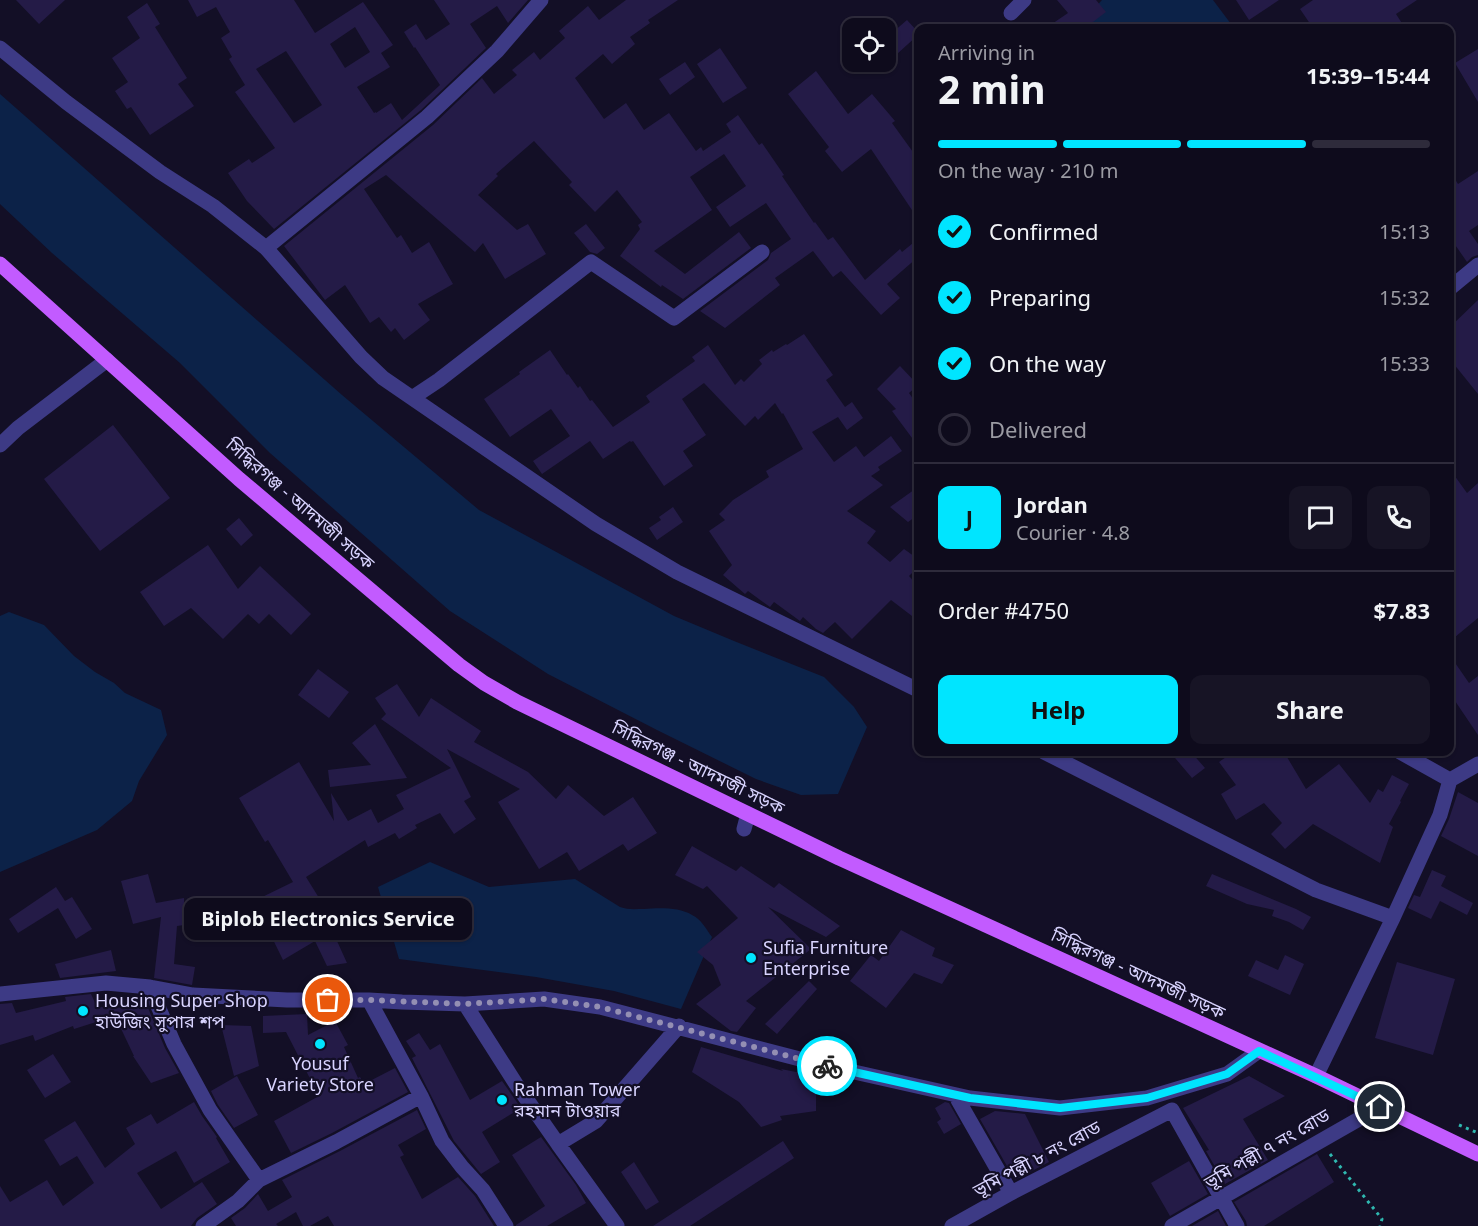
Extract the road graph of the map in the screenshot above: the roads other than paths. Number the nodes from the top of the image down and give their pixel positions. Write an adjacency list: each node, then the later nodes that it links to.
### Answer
1 (541, 0): 5 (street)
2 (1024, 0): 3 (street)
3 (1011, 13)
4 (0, 48): 5 (street)
5 (266, 248): 11 (street)
6 (762, 252): 11 (street)
7 (0, 264): 10 (main road, সিদ্ধিরগঞ্জ - আদমজী সড়ক)
8 (1478, 265): 9 (street)
9 (1454, 285)
10 (107, 360): 12 (street); 18 (main road, সিদ্ধিরগঞ্জ - আদমজী সড়ক)
11 (412, 398): 13 (street)
12 (0, 445)
13 (914, 688)
14 (1052, 756): 20 (street)
15 (1407, 756): 17 (street)
16 (1478, 764): 17 (street)
17 (1450, 780): 20 (street)
18 (748, 814): 19 (street); 26 (main road, সিদ্ধিরগঞ্জ - আদমজী সড়ক)
19 (744, 829)
20 (1393, 918): 27 (street)
21 (150, 987): 22 (street); 23 (street); 33 (street)
22 (0, 994)
23 (369, 1000): 24 (street); 28 (street)
24 (465, 1004): 25 (street); 31 (street)
25 (679, 1026): 26 (street); 31 (street)
26 (1259, 1051): 27 (main road, সিদ্ধিরগঞ্জ - আদমজী সড়ক)
27 (1316, 1076): 30 (main road, সিদ্ধিরগঞ্জ - আদমজী সড়ক)
28 (421, 1096): 33 (street); 37 (street)
29 (958, 1100): 34 (street)
30 (1380, 1107): 32 (main road, সিদ্ধিরগঞ্জ - আদমজী সড়ক); 35 (street, ভূমি পল্লী ৭ নং রোড)
31 (558, 1144): 38 (street)
32 (1478, 1154)
33 (259, 1180): 36 (street)
34 (1011, 1193): 35 (street, ভূমি পল্লী ৮ নং রোড); 39 (street, ভূমি পল্লী ৮ নং রোড)
35 (1222, 1198): 40 (street, ভূমি পল্লী ৭ নং রোড); 41 (street)
36 (202, 1226)
37 (506, 1226)
38 (617, 1226)
39 (952, 1226)
40 (1172, 1226)
41 (1237, 1226)

